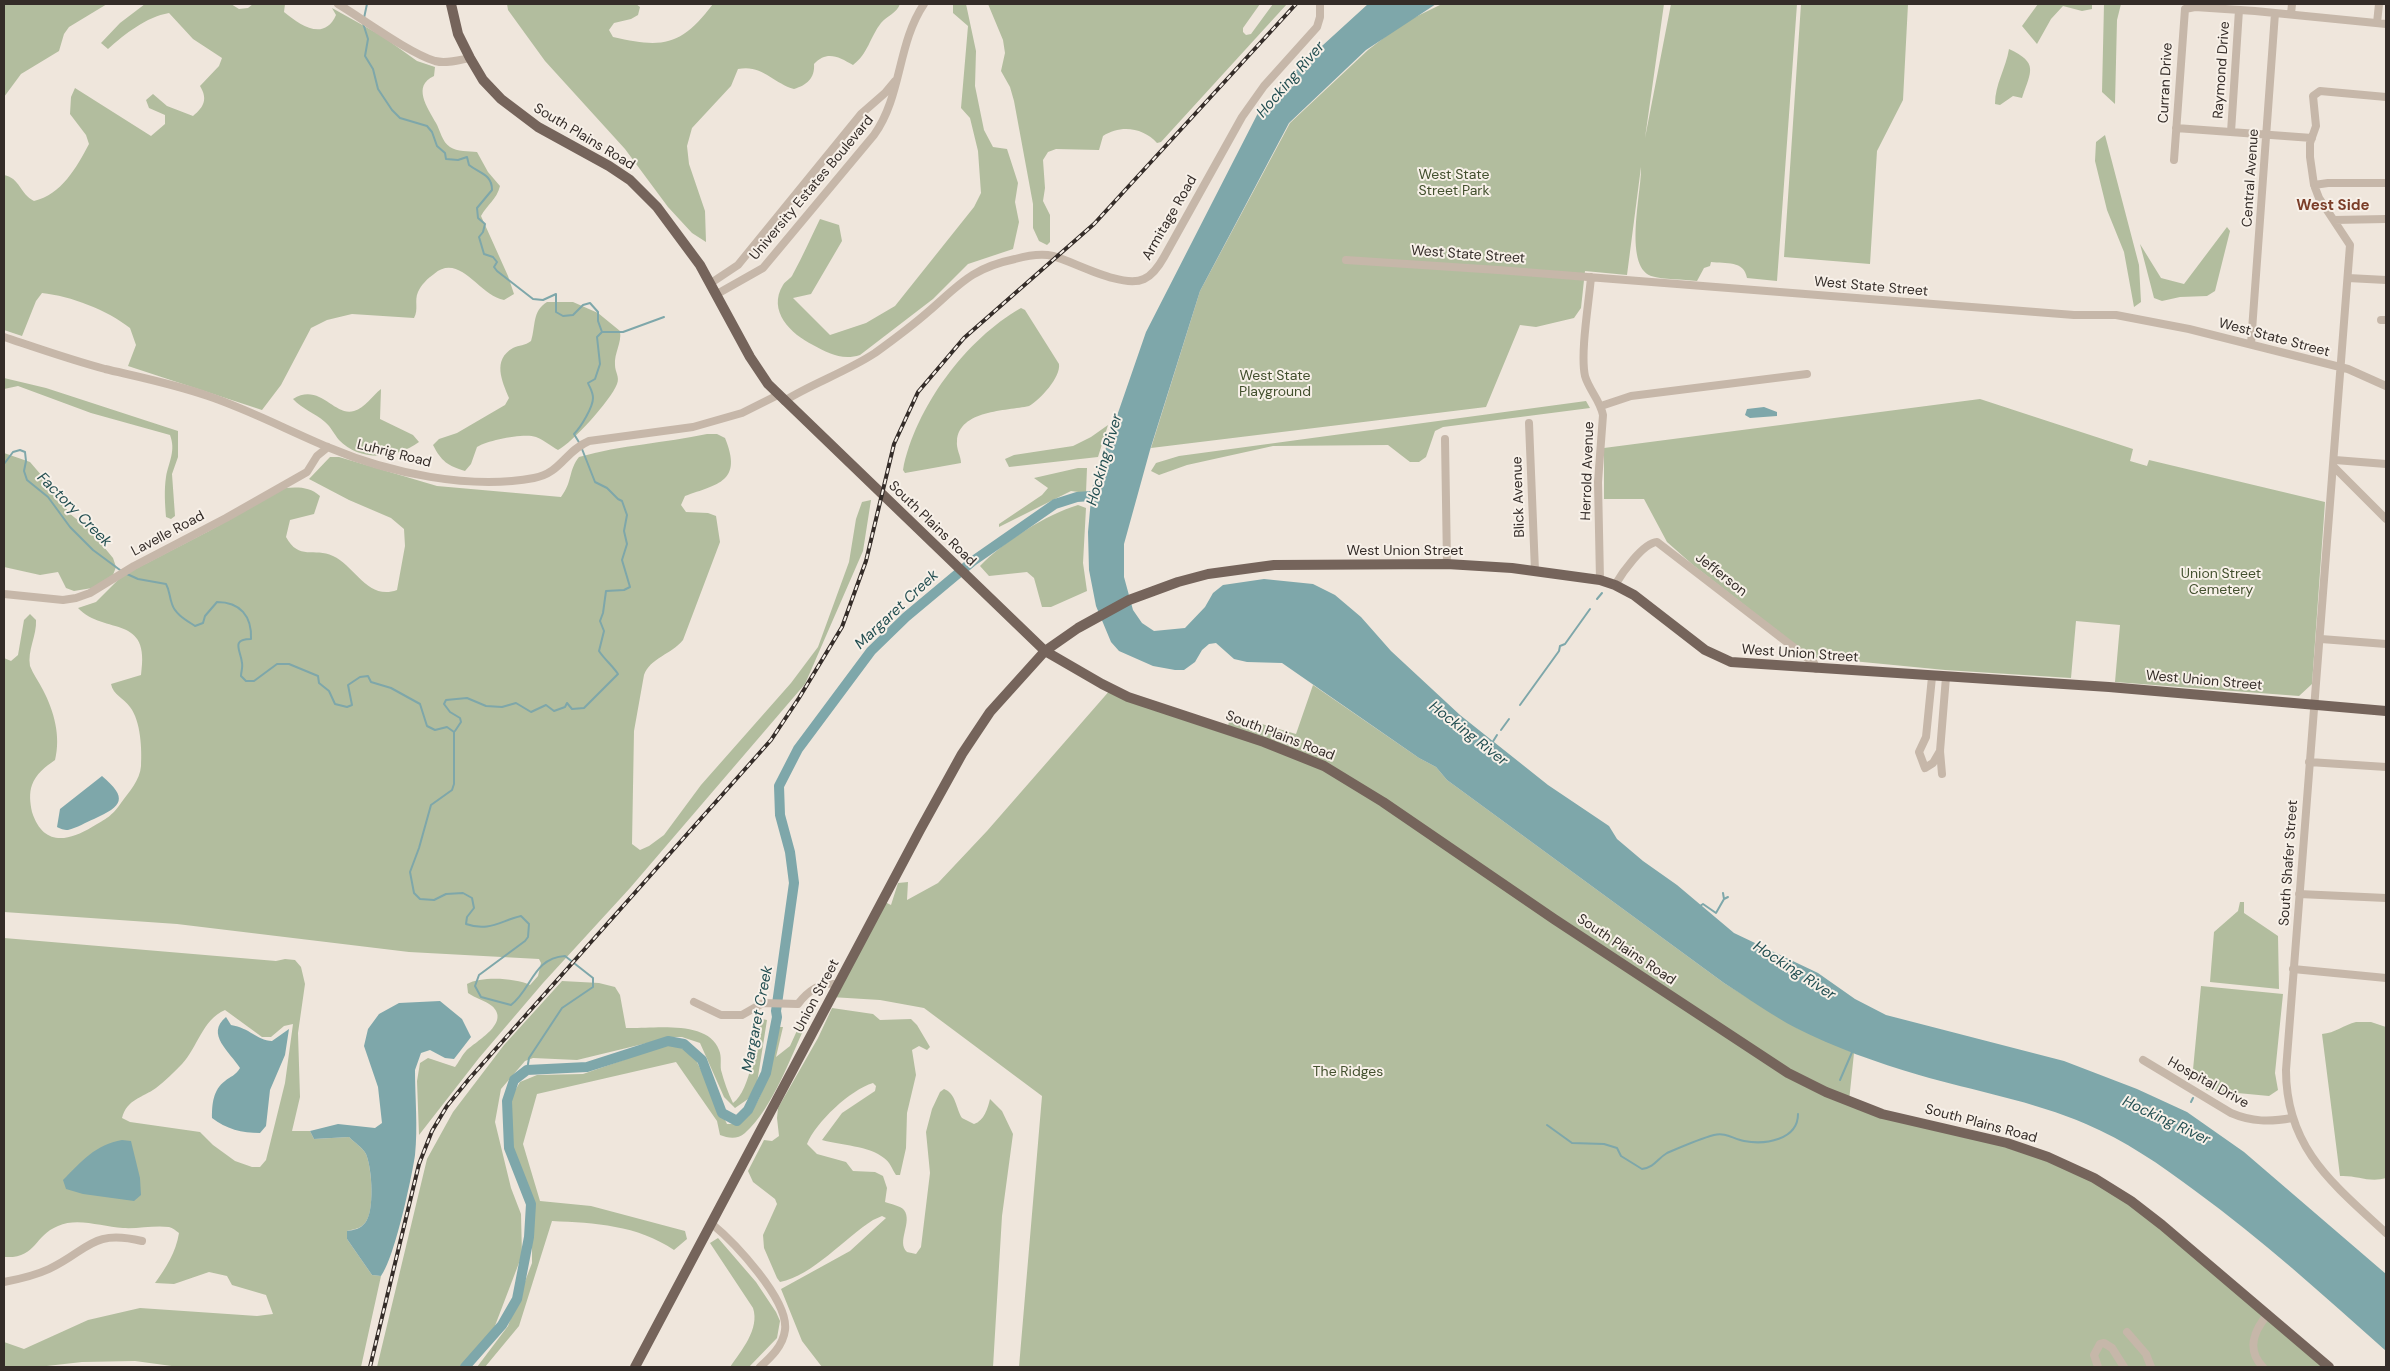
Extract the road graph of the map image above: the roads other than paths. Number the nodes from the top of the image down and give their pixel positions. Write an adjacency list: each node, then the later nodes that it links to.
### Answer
1 (338, 4): 13 (street)
2 (451, 4): 13 (main road, South Plains Road)
3 (924, 4): 14 (street, University Estates Boulevard)
4 (1320, 4): 36 (street, Armitage Road)
5 (2292, 4): 10 (street)
6 (2379, 4): 11 (street)
7 (2219, 6): 8 (street); 16 (street, Curran Drive)
8 (2239, 10): 9 (street); 17 (street, Raymond Drive)
9 (2275, 13): 10 (street); 18 (street, Central Avenue)
10 (2291, 14): 11 (street)
11 (2377, 23): 12 (street)
12 (2386, 24)
13 (470, 58): 29 (main road, South Plains Road)
14 (898, 75): 29 (street, University Estates Boulevard); 30 (street, University Estates Boulevard)
15 (2386, 97): 19 (street, South Shafer Street)
16 (2176, 128): 17 (street); 20 (street, Curran Drive)
17 (2231, 132): 18 (street)
18 (2266, 135): 19 (street); 32 (street, Central Avenue)
19 (2312, 138): 22 (street, South Shafer Street)
20 (2174, 160)
21 (2386, 183): 22 (street)
22 (2314, 186): 23 (street, South Shafer Street)
23 (2334, 220): 24 (street); 27 (street, South Shafer Street)
24 (2386, 220)
25 (1346, 260): 26 (street, West State Street)
26 (1592, 278): 32 (street, West State Street); 37 (street, Herrold Avenue)
27 (2348, 278): 28 (street); 33 (street, South Shafer Street)
28 (2386, 280)
29 (711, 283): 30 (main road, South Plains Road)
30 (717, 294): 36 (main road, South Plains Road)
31 (4, 337): 40 (street, Luhrig Road)
32 (2250, 344): 33 (street, West State Street)
33 (2342, 368): 35 (street, West State Street); 41 (street, South Shafer Street)
34 (1807, 374): 37 (street)
35 (2386, 386)
36 (781, 398): 40 (street, Luhrig Road); 51 (main road, South Plains Road)
37 (1600, 406): 46 (street, Herrold Avenue)
38 (1529, 423): 45 (street, Blick Avenue)
39 (1445, 439): 44 (street)
40 (328, 447): 48 (street, Lavelle Road)
41 (2334, 463): 42 (street); 43 (street); 49 (street, South Shafer Street)
42 (2386, 464)
43 (2386, 519)
44 (1447, 564): 45 (main road, West Union Street); 51 (main road, West Union Street)
45 (1534, 571): 46 (main road, West Union Street)
46 (1600, 580): 47 (main road, West Union Street)
47 (1615, 585): 52 (main road, West Union Street); 52 (street, Jefferson)
48 (4, 594)
49 (2321, 639): 50 (street); 55 (street, South Shafer Street)
50 (2386, 644)
51 (1046, 651): 67 (main road, Union Street); 75 (main road, South Plains Road)
52 (1816, 669): 53 (main road, West Union Street)
53 (1932, 676): 54 (main road, West Union Street); 57 (street)
54 (1946, 677): 55 (main road, West Union Street); 58 (street)
55 (2314, 705): 56 (main road, West Union Street); 60 (street, South Shafer Street)
56 (2386, 711)
57 (1929, 718): 58 (street); 59 (street)
58 (1942, 719): 59 (street)
59 (1940, 751): 62 (street)
60 (2309, 762): 61 (street); 63 (street, South Shafer Street)
61 (2386, 767)
62 (1942, 774)
63 (2299, 894): 64 (street); 65 (street, South Shafer Street)
64 (2386, 898)
65 (2293, 969): 66 (street); 70 (street, South Shafer Street)
66 (2386, 978)
67 (837, 985): 68 (street); 71 (main road, Union Street)
68 (694, 1002)
69 (2143, 1060): 70 (street, Hospital Drive)
70 (2292, 1118): 72 (street, South Shafer Street)
71 (712, 1224): 77 (main road, Union Street); 78 (street)
72 (2386, 1233)
73 (142, 1241): 74 (street)
74 (4, 1282)
75 (2268, 1314): 82 (street); 83 (main road, South Plains Road)
76 (2126, 1332): 81 (street)
77 (635, 1367)
78 (760, 1367)
79 (2098, 1367): 80 (street)
80 (2124, 1367)
81 (2151, 1367)
82 (2263, 1367)
83 (2329, 1367)

